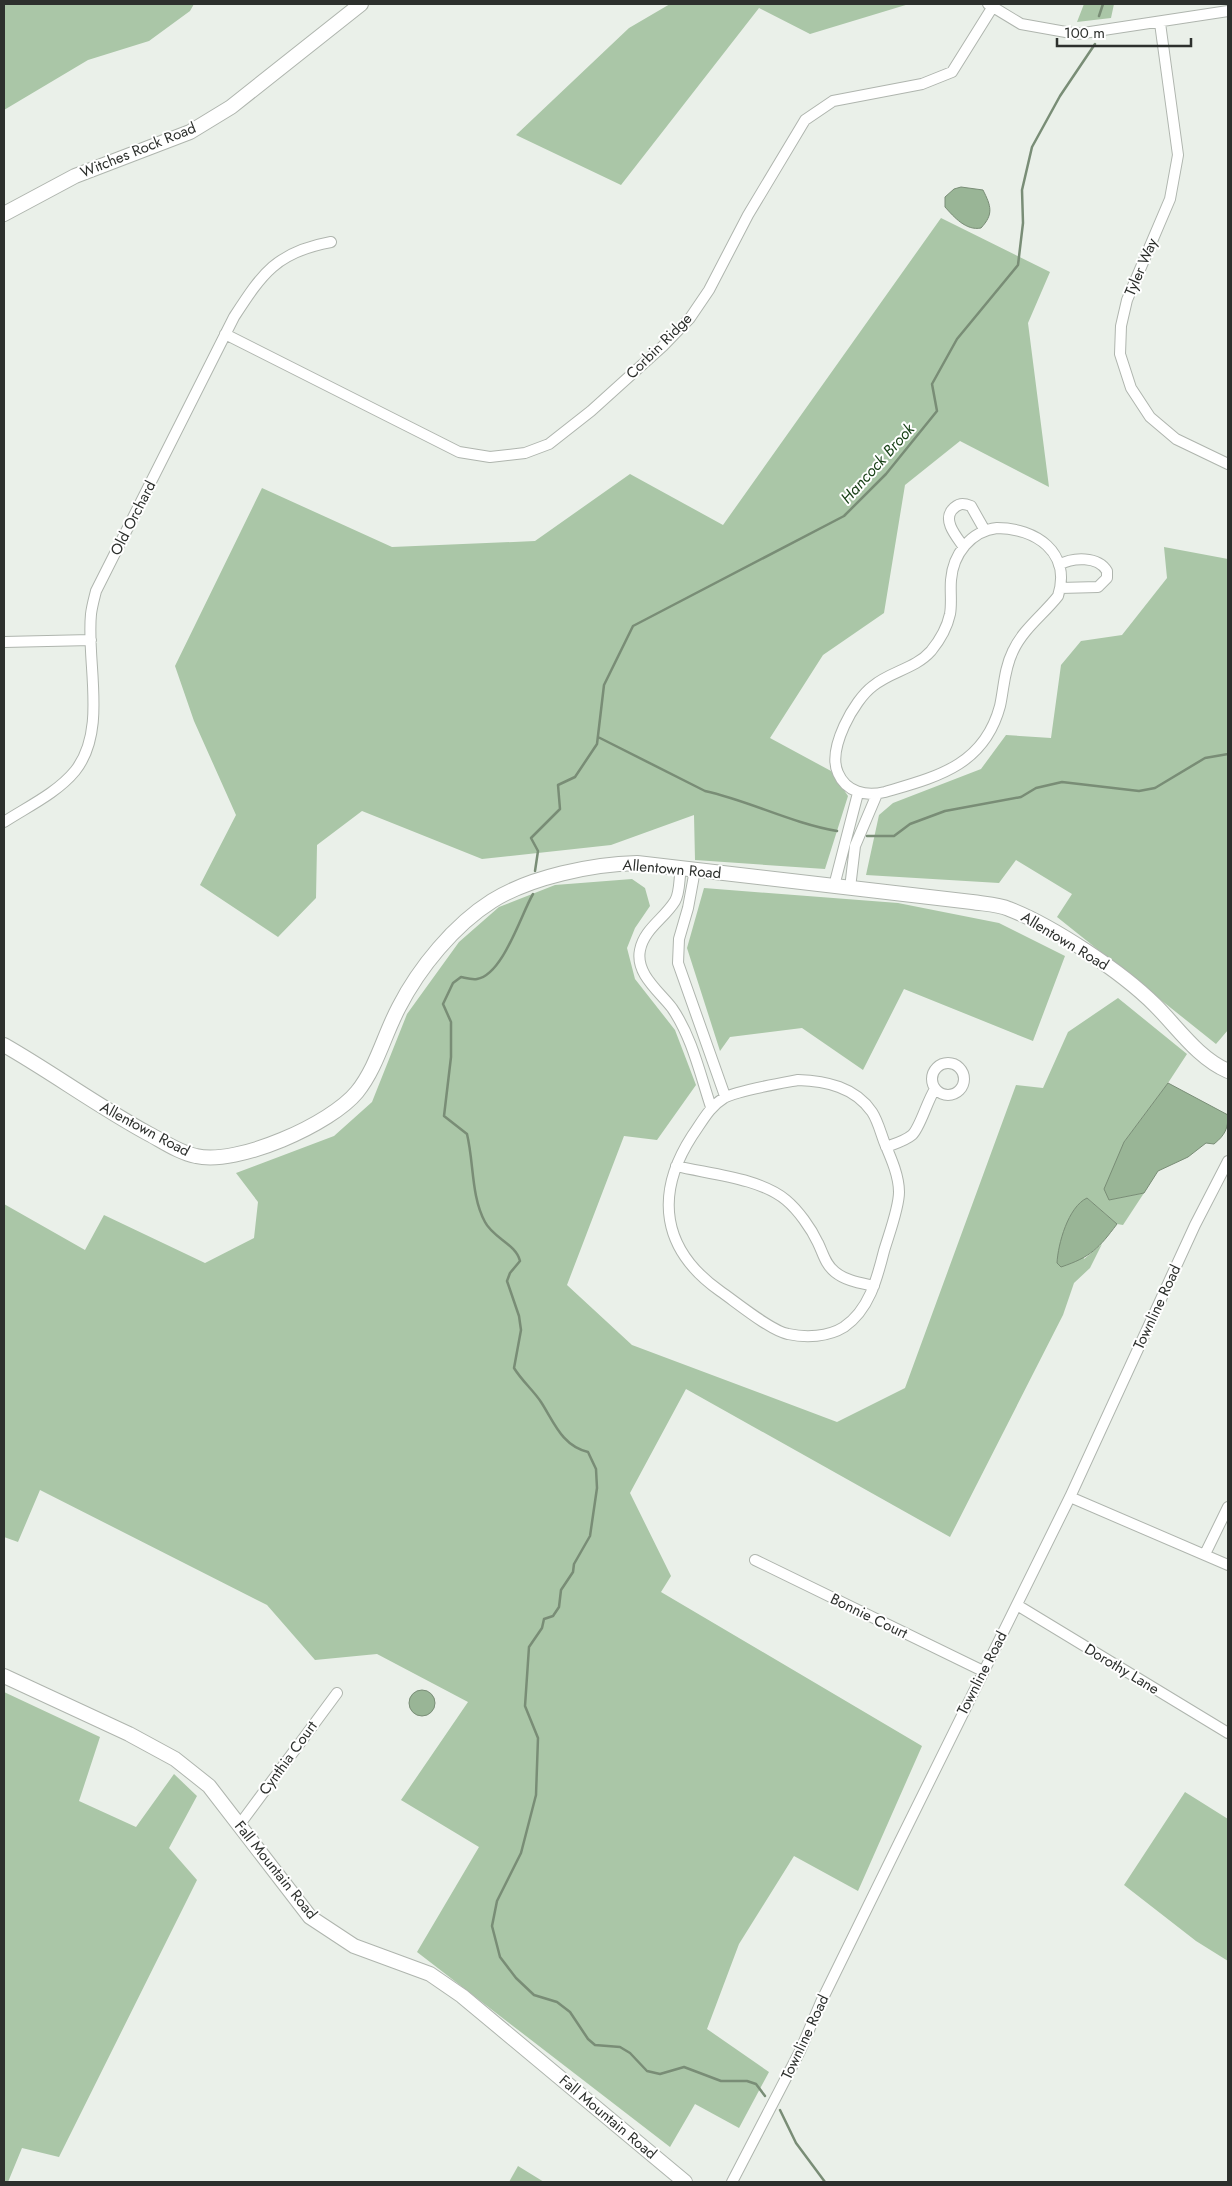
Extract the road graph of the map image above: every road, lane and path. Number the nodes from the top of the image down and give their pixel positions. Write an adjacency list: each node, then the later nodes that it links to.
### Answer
1 (361, 4): 5 (street, Witches Rock Road)
2 (990, 6): 4 (street); 7 (street, Corbin Ridge)
3 (1228, 11): 4 (street)
4 (1160, 23): 8 (street, Tyler Way)
5 (4, 214)
6 (330, 242): 7 (street, Old Orchard)
7 (225, 334): 13 (street, Old Orchard)
8 (1228, 464)
9 (984, 530): 10 (street); 10 (street); 11 (street)
10 (963, 546): 15 (street)
11 (1059, 565): 12 (street); 12 (street)
12 (1060, 588): 16 (street)
13 (91, 640): 14 (street); 17 (street, Old Orchard)
14 (4, 642)
15 (858, 792): 16 (street); 19 (street)
16 (877, 794): 20 (street)
17 (4, 822)
18 (688, 869): 19 (street, Allentown Road); 21 (street, Allentown Road); 24 (street); 25 (street)
19 (834, 886): 20 (street, Allentown Road)
20 (850, 888): 22 (street, Allentown Road)
21 (4, 1045)
22 (1228, 1071)
23 (935, 1089): 26 (street)
24 (725, 1096): 25 (street); 26 (street)
25 (711, 1107): 28 (street)
26 (886, 1147): 29 (street)
27 (1228, 1161): 30 (street, Townline Road)
28 (676, 1166): 29 (street); 29 (street)
29 (874, 1286)
30 (1070, 1496): 32 (street); 35 (street, Townline Road)
31 (1228, 1507): 32 (street)
32 (1205, 1554): 34 (street)
33 (756, 1560): 36 (street, Bonnie Court)
34 (1228, 1565)
35 (1017, 1605): 36 (street, Townline Road); 39 (street, Dorothy Lane)
36 (983, 1671): 42 (street, Townline Road)
37 (4, 1676): 40 (street, Fall Mountain Road)
38 (337, 1693): 40 (street, Cynthia Court)
39 (1228, 1733)
40 (240, 1824): 41 (street, Fall Mountain Road)
41 (685, 2182)
42 (732, 2182)

